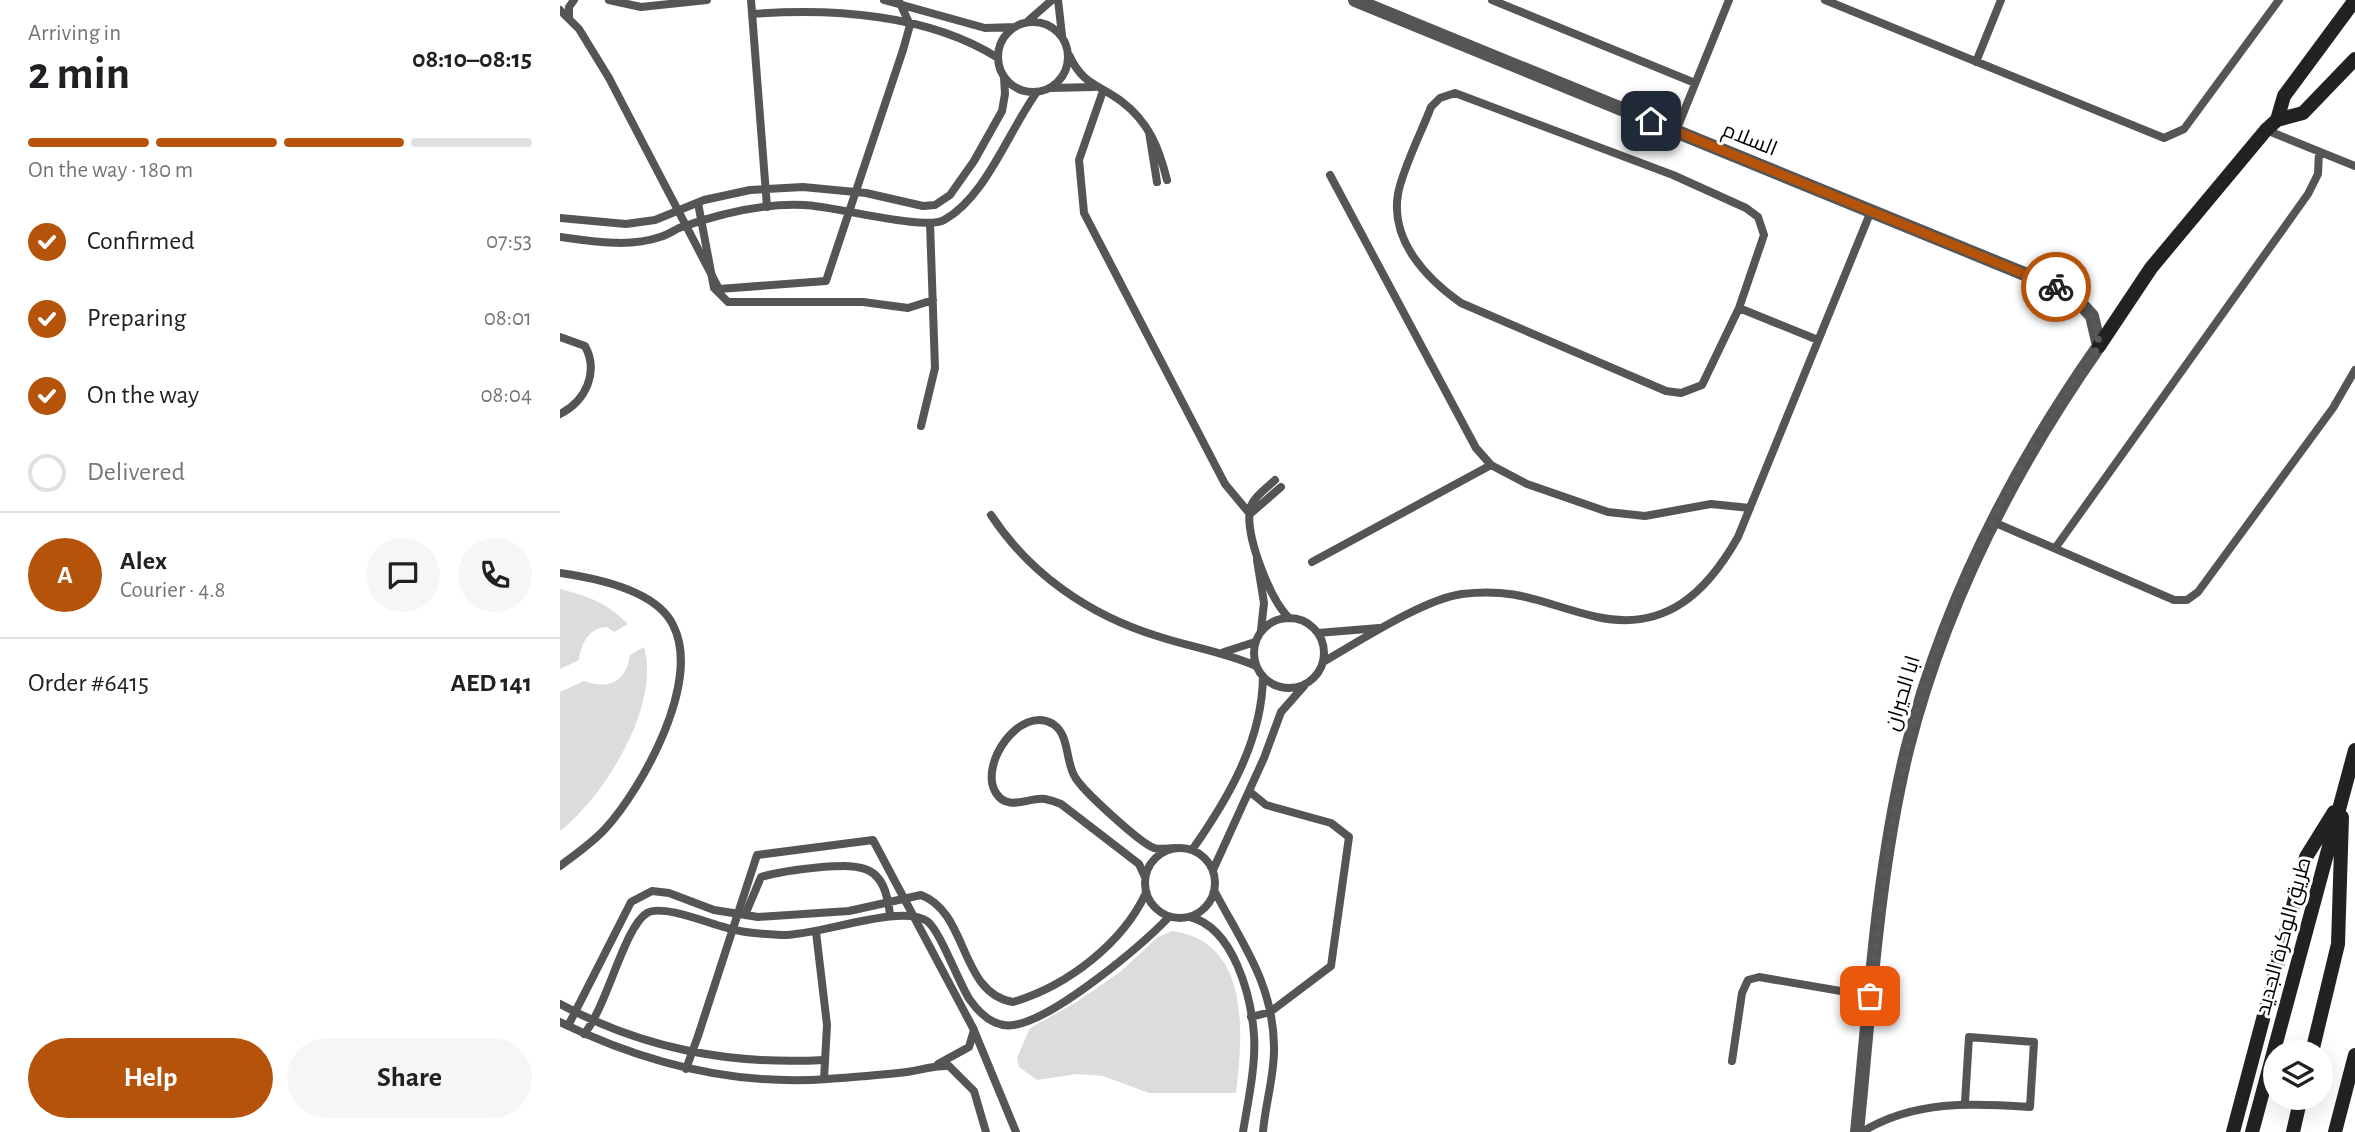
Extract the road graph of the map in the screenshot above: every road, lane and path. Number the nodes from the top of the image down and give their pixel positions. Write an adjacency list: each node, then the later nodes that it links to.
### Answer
1 (574, 0): 19 (lane)
2 (609, 0): 3 (lane)
3 (706, 0)
4 (751, 0): 18 (lane)
5 (884, 0): 16 (lane)
6 (1052, 0): 20 (lane)
7 (1058, 0): 23 (lane)
8 (1355, 0): 37 (street, السلام)
9 (1492, 0): 30 (lane)
10 (1728, 0): 30 (lane)
11 (1825, 0): 28 (lane)
12 (2001, 0): 28 (lane)
13 (2279, 0): 28 (lane)
14 (2341, 0): 24 (street)
15 (2355, 0): 24 (street)
16 (900, 3): 21 (lane); 22 (lane)
17 (560, 10): 19 (lane)
18 (752, 13): 21 (lane); 44 (lane)
19 (569, 18): 21 (lane, bridge)
20 (1025, 23): 22 (lane); 23 (lane)
21 (910, 25): 26 (lane)
22 (1014, 27): 26 (lane)
23 (1062, 38): 25 (lane)
24 (2328, 38): 35 (street)
25 (1068, 53): 31 (lane); 32 (lane)
26 (998, 58): 29 (lane)
27 (2355, 59): 35 (street)
28 (1976, 62)
29 (1004, 77): 34 (lane); 44 (lane)
30 (1695, 83): 37 (lane)
31 (1094, 87): 32 (lane); 33 (lane)
32 (1050, 88): 34 (lane)
33 (1103, 91): 38 (lane); 64 (lane)
34 (1037, 92): 50 (lane)
35 (2277, 120): 36 (street)
36 (2266, 130): 39 (lane); 56 (street)
37 (1676, 131): 47 (street, السلام)
38 (1149, 132): 42 (lane); 43 (lane)
39 (2319, 152): 40 (lane); 66 (lane)
40 (2355, 166)
41 (1330, 175): 60 (lane)
42 (1167, 180)
43 (1157, 182)
44 (766, 189): 45 (lane); 46 (lane)
45 (698, 203): 48 (lane); 49 (lane)
46 (767, 207): 49 (lane); 50 (lane)
47 (1871, 211): 55 (lane); 56 (street, السلام)
48 (560, 218)
49 (701, 221): 51 (lane); 52 (lane)
50 (930, 223): 52 (lane)
51 (560, 237)
52 (933, 300): 59 (lane)
53 (1739, 309): 53 (lane); 55 (lane)
54 (560, 337): 58 (lane)
55 (1818, 340): 62 (lane)
56 (2099, 346): 65 (street, ابا الحيران)
57 (2355, 370): 66 (lane)
58 (560, 414)
59 (921, 426)
60 (1491, 465): 62 (lane); 68 (lane)
61 (1278, 484): 64 (lane)
62 (1750, 508): 71 (lane)
63 (990, 514): 75 (lane)
64 (1250, 514): 67 (lane)
65 (1991, 521): 66 (lane); 96 (street, ابا الحيران)
66 (2056, 547)
67 (1257, 557): 70 (lane); 72 (lane)
68 (1312, 562)
69 (560, 573): 85 (lane)
70 (1289, 618): 72 (lane); 73 (lane)
71 (1382, 628): 73 (lane); 76 (lane)
72 (1261, 631): 74 (lane)
73 (1318, 633): 76 (lane)
74 (1255, 642): 75 (lane); 77 (lane)
75 (1217, 653): 77 (lane)
76 (1323, 662): 79 (lane)
77 (1256, 666): 78 (lane)
78 (1263, 677): 79 (lane); 84 (lane)
79 (1306, 684): 81 (lane)
80 (2355, 750): 82 (street, طريق الوكرة الجديد)
81 (1249, 791): 86 (lane); 98 (lane)
82 (2342, 799): 105 (street); 120 (street); 121 (street, طريق الوكرة الجديد)
83 (1175, 848): 84 (lane); 87 (lane); 87 (lane)
84 (1192, 850): 86 (lane)
85 (560, 866)
86 (1213, 870): 88 (lane)
87 (1145, 877): 89 (lane)
88 (1215, 892): 94 (lane); 98 (lane)
89 (1146, 893): 90 (lane); 93 (lane)
90 (888, 901): 91 (lane); 91 (lane); 92 (lane)
91 (745, 915): 99 (lane)
92 (890, 915): 93 (lane); 95 (lane)
93 (1170, 917): 94 (lane)
94 (1190, 918): 100 (lane)
95 (816, 932): 101 (lane); 108 (lane)
96 (1870, 996): 109 (lane); 119 (street, ابا الحيران)
97 (560, 1004): 99 (lane)
98 (1270, 1012): 100 (lane); 118 (lane)
99 (577, 1013): 101 (lane); 102 (lane)
100 (1251, 1017): 117 (lane)
101 (594, 1020): 104 (lane); 106 (lane)
102 (564, 1024): 104 (lane)
103 (974, 1029): 106 (lane, bridge); 110 (lane); 116 (lane)
104 (584, 1034): 111 (lane)
105 (2315, 1040)
106 (693, 1053): 108 (lane); 111 (lane)
107 (2355, 1055): 123 (street)
108 (824, 1060): 112 (lane)
109 (1732, 1060)
110 (935, 1065): 112 (lane); 115 (lane)
111 (686, 1069): 112 (lane)
112 (824, 1079)
113 (1965, 1102): 113 (lane); 119 (lane)
114 (2298, 1110): 122 (street)
115 (986, 1132)
116 (1016, 1132)
117 (1243, 1132)
118 (1263, 1132)
119 (1860, 1132)
120 (2232, 1132)
121 (2252, 1132)
122 (2293, 1132)
123 (2335, 1132)

